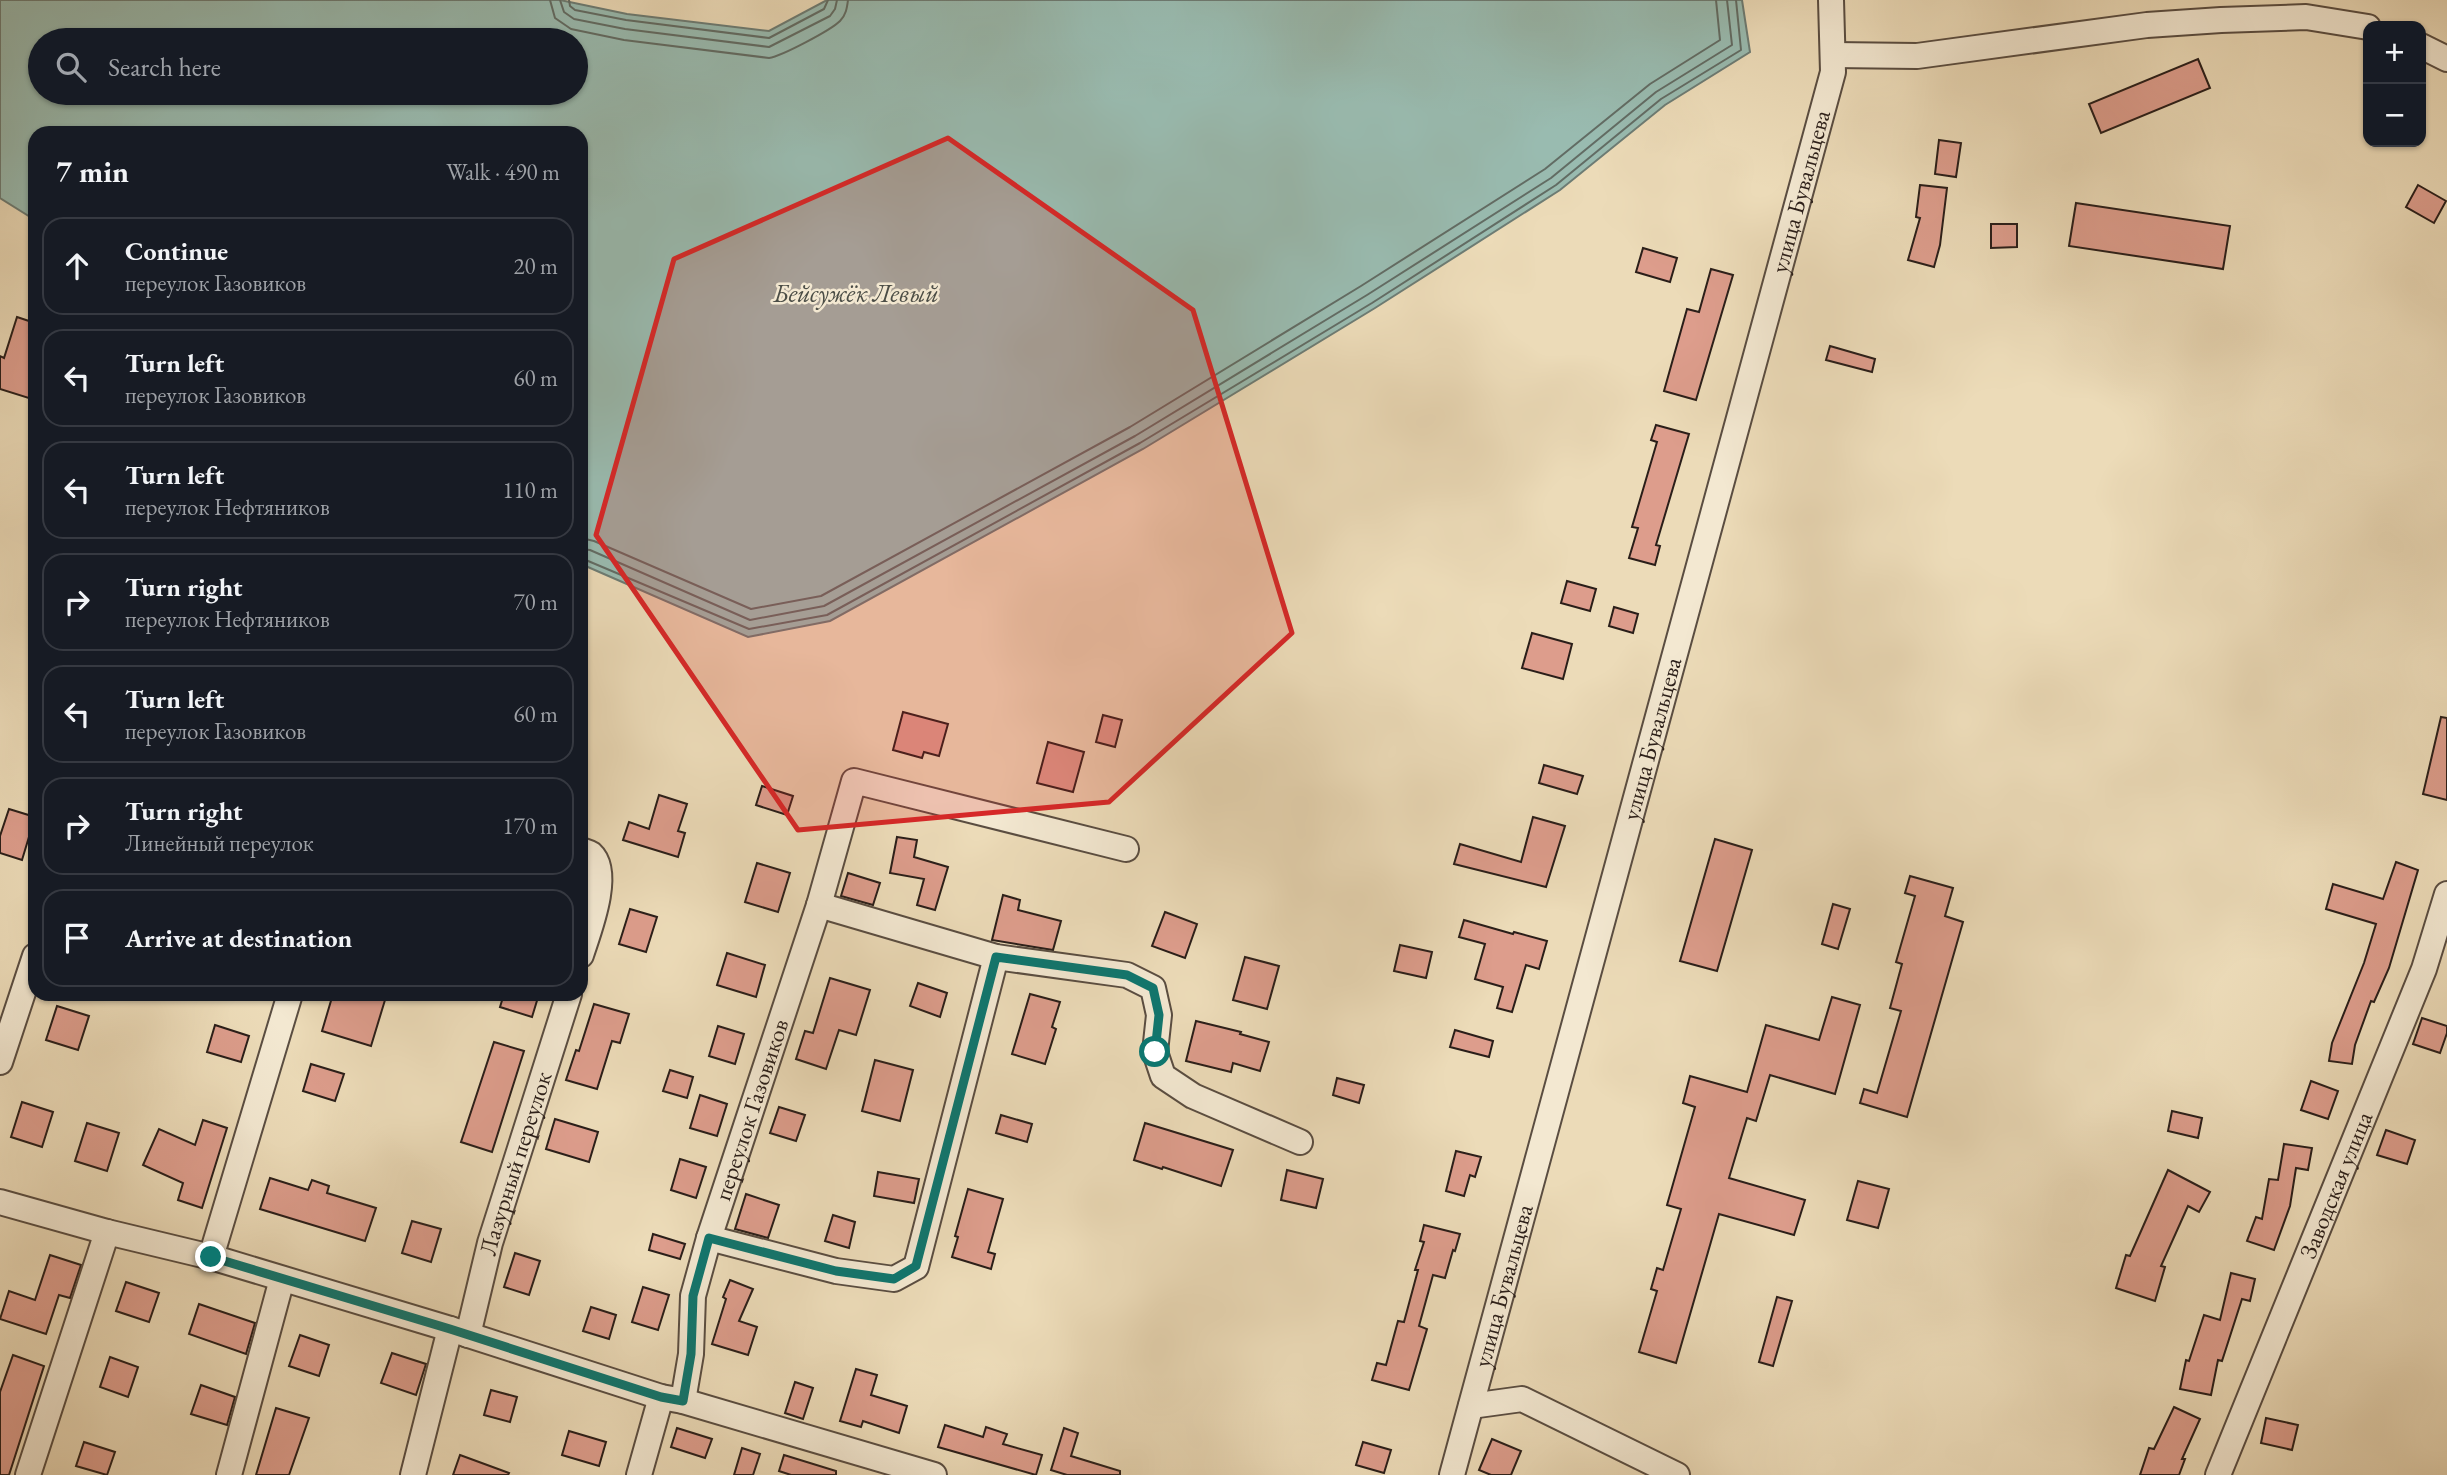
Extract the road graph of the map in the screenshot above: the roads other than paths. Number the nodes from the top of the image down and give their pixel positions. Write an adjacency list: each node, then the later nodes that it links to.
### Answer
1 (1831, 0): 4 (street, улица Бувальцева)
2 (2363, 26): 4 (street)
3 (2426, 49): 5 (street)
4 (1833, 55): 24 (street, улица Бувальцева)
5 (2447, 59)
6 (1126, 849): 9 (street, переулок Газовиков)
7 (588, 854): 10 (street)
8 (2447, 894): 32 (street, Заводская улица)
9 (819, 905): 11 (street); 19 (street, переулок Газовиков)
10 (588, 930)
11 (996, 957): 16 (street); 19 (street)
12 (28, 977): 15 (street)
13 (288, 1001): 20 (street)
14 (567, 1001): 22 (street, Лазурный переулок)
15 (0, 1062)
16 (1300, 1142)
17 (0, 1202): 18 (street)
18 (107, 1232): 20 (street); 25 (street)
19 (709, 1238): 23 (street, переулок Газовиков)
20 (211, 1257): 21 (street)
21 (282, 1279): 22 (street); 26 (street)
22 (459, 1332): 23 (street); 27 (street, Лазурный переулок)
23 (672, 1399): 28 (street, переулок Газовиков); 29 (street)
24 (1471, 1406): 30 (street, улица Бувальцева); 31 (street)
25 (28, 1475)
26 (229, 1475)
27 (413, 1475)
28 (639, 1475)
29 (934, 1475)
30 (1452, 1475)
31 (1677, 1475)
32 (2218, 1475)

